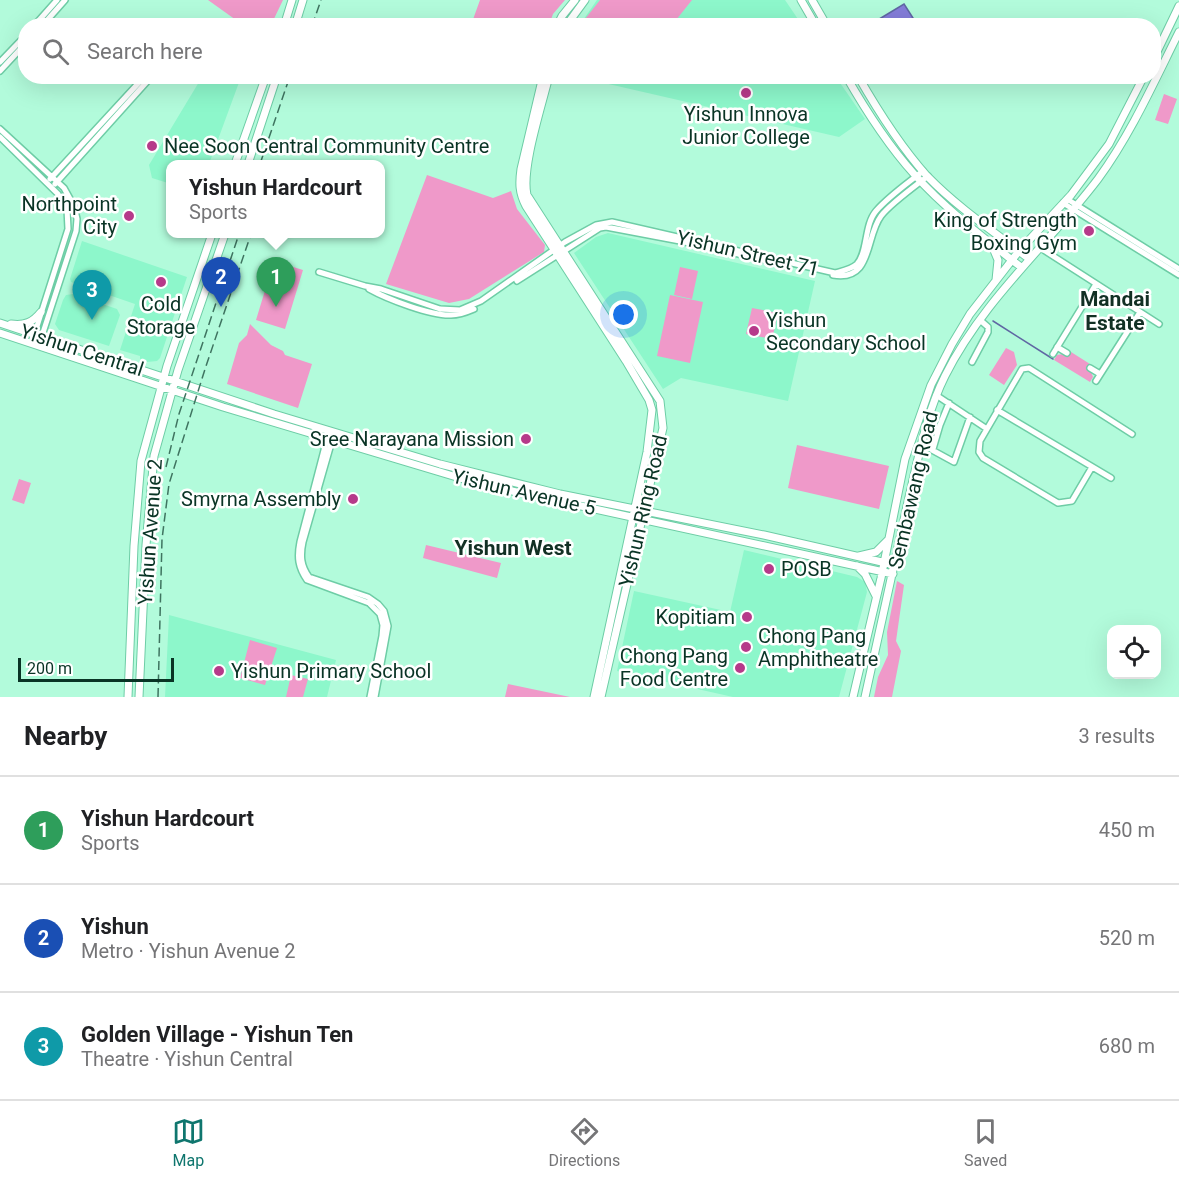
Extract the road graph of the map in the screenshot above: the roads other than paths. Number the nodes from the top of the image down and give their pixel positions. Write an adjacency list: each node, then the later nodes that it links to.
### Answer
1 (57, 0): 10 (street)
2 (66, 0): 11 (street)
3 (292, 0): 12 (main road)
4 (303, 0): 13 (main road)
5 (575, 0): 14 (main road)
6 (585, 0): 15 (main road)
7 (801, 0): 16 (main road)
8 (812, 0): 17 (main road)
9 (1179, 6): 19 (main road)
10 (41, 18)
11 (49, 18)
12 (286, 18)
13 (297, 18)
14 (561, 18)
15 (572, 18)
16 (811, 18)
17 (822, 18)
18 (1179, 32): 23 (main road, Sembawang Road)
19 (1161, 43)
20 (18, 44): 22 (street)
21 (18, 50): 22 (street)
22 (4, 61): 24 (street)
23 (1161, 67)
24 (0, 71)
25 (138, 84): 40 (street)
26 (145, 84): 42 (street)
27 (263, 84): 37 (main road)
28 (274, 84): 38 (main road)
29 (541, 84): 55 (main road, Yishun Ring Road)
30 (547, 84): 55 (main road, Yishun Ring Road)
31 (850, 84): 41 (main road)
32 (863, 84): 39 (main road)
33 (1140, 84): 44 (main road, Sembawang Road)
34 (1152, 84): 45 (main road, Sembawang Road)
35 (0, 129): 40 (street)
36 (0, 137): 43 (street)
37 (237, 160)
38 (250, 160)
39 (926, 173): 41 (street, Yishun Street 71); 51 (main road)
40 (52, 177): 42 (street); 43 (street)
41 (919, 179): 47 (street, Yishun Street 71); 48 (street, Yishun Street 71); 53 (main road)
42 (58, 181): 43 (street); 71 (street)
43 (50, 185): 65 (street)
44 (1065, 201): 45 (street); 52 (main road, Sembawang Road)
45 (1074, 208): 46 (street); 54 (main road, Sembawang Road)
46 (1088, 216): 60 (street); 62 (street)
47 (869, 222): 48 (street); 55 (street, Yishun Street 71)
48 (877, 224): 55 (street, Yishun Street 71)
49 (211, 238): 79 (main road, Yishun Avenue 2)
50 (224, 238): 80 (main road, Yishun Avenue 2)
51 (1008, 243): 52 (main road); 56 (main road)
52 (1026, 243): 56 (main road, Sembawang Road)
53 (992, 246): 58 (main road); 63 (main road)
54 (1039, 247): 57 (main road, Sembawang Road); 64 (street)
55 (559, 250): 61 (street); 97 (main road, Yishun Ring Road); 98 (main road, Yishun Ring Road)
56 (1019, 251): 57 (main road); 58 (main road, Sembawang Road)
57 (1028, 258): 59 (main road, Sembawang Road)
58 (1012, 260): 59 (main road); 63 (main road, Sembawang Road)
59 (1021, 267): 67 (main road, Sembawang Road)
60 (1179, 269)
61 (319, 272)
62 (1179, 275)
63 (996, 280): 101 (main road, Sembawang Road)
64 (1096, 284): 66 (street); 73 (street)
65 (41, 312): 68 (main road); 71 (street)
66 (1140, 312): 69 (street); 78 (street)
67 (980, 320): 76 (street); 84 (main road, Sembawang Road)
68 (0, 322): 71 (main road, Yishun Central)
69 (1160, 324)
70 (0, 333): 72 (main road, Yishun Central)
71 (38, 335): 72 (street); 79 (main road, Yishun Central)
72 (36, 343): 82 (main road, Yishun Central)
73 (1057, 347): 74 (street); 75 (street)
74 (1067, 353)
75 (1053, 354)
76 (972, 362)
77 (1090, 368): 78 (street)
78 (1100, 374): 81 (street)
79 (164, 377): 80 (main road, Yishun Avenue 5); 82 (main road, Yishun Avenue 2)
80 (175, 381): 83 (main road, Yishun Avenue 2); 90 (main road, Yishun Avenue 5)
81 (1096, 381)
82 (161, 387): 83 (main road, Yishun Avenue 5); 96 (main road, Yishun Avenue 2)
83 (172, 391): 90 (main road, Yishun Avenue 5); 94 (main road, Yishun Avenue 2)
84 (936, 394): 85 (street); 91 (main road, Sembawang Road)
85 (949, 403): 87 (street); 92 (street)
86 (998, 410): 88 (street); 89 (street); 93 (street)
87 (970, 417): 88 (street); 92 (street)
88 (987, 429): 93 (street)
89 (1132, 434)
90 (331, 435): 97 (main road, Yishun Avenue 5); 99 (main road, Yishun Avenue 5); 111 (street)
91 (920, 447): 92 (street); 105 (main road, Sembawang Road)
92 (932, 450)
93 (1092, 467): 95 (street)
94 (152, 470): 96 (main road); 110 (main road, Yishun Avenue 2)
95 (1111, 478)
96 (139, 485): 109 (main road, Yishun Avenue 2)
97 (635, 509): 98 (main road, Yishun Avenue 5); 99 (main road, Yishun Ring Road)
98 (644, 510): 100 (main road, Yishun Ring Road); 102 (main road, Yishun Avenue 5)
99 (633, 517): 100 (main road, Yishun Avenue 5); 112 (main road, Yishun Ring Road)
100 (642, 519): 104 (main road, Yishun Avenue 5); 113 (main road, Yishun Ring Road)
101 (888, 539): 102 (main road); 103 (main road, Sembawang Road)
102 (857, 557): 103 (main road, Yishun Avenue 5)
103 (884, 562): 105 (main road, Yishun Avenue 5); 106 (main road, Sembawang Road)
104 (855, 565): 106 (main road, Yishun Avenue 5); 108 (main road)
105 (895, 565): 107 (main road, Sembawang Road)
106 (882, 571): 107 (main road, Yishun Avenue 5); 108 (main road, Sembawang Road)
107 (893, 574): 115 (main road, Sembawang Road)
108 (876, 596): 114 (main road, Sembawang Road)
109 (128, 697)
110 (139, 697)
111 (372, 697)
112 (594, 697)
113 (601, 697)
114 (853, 697)
115 (865, 697)

